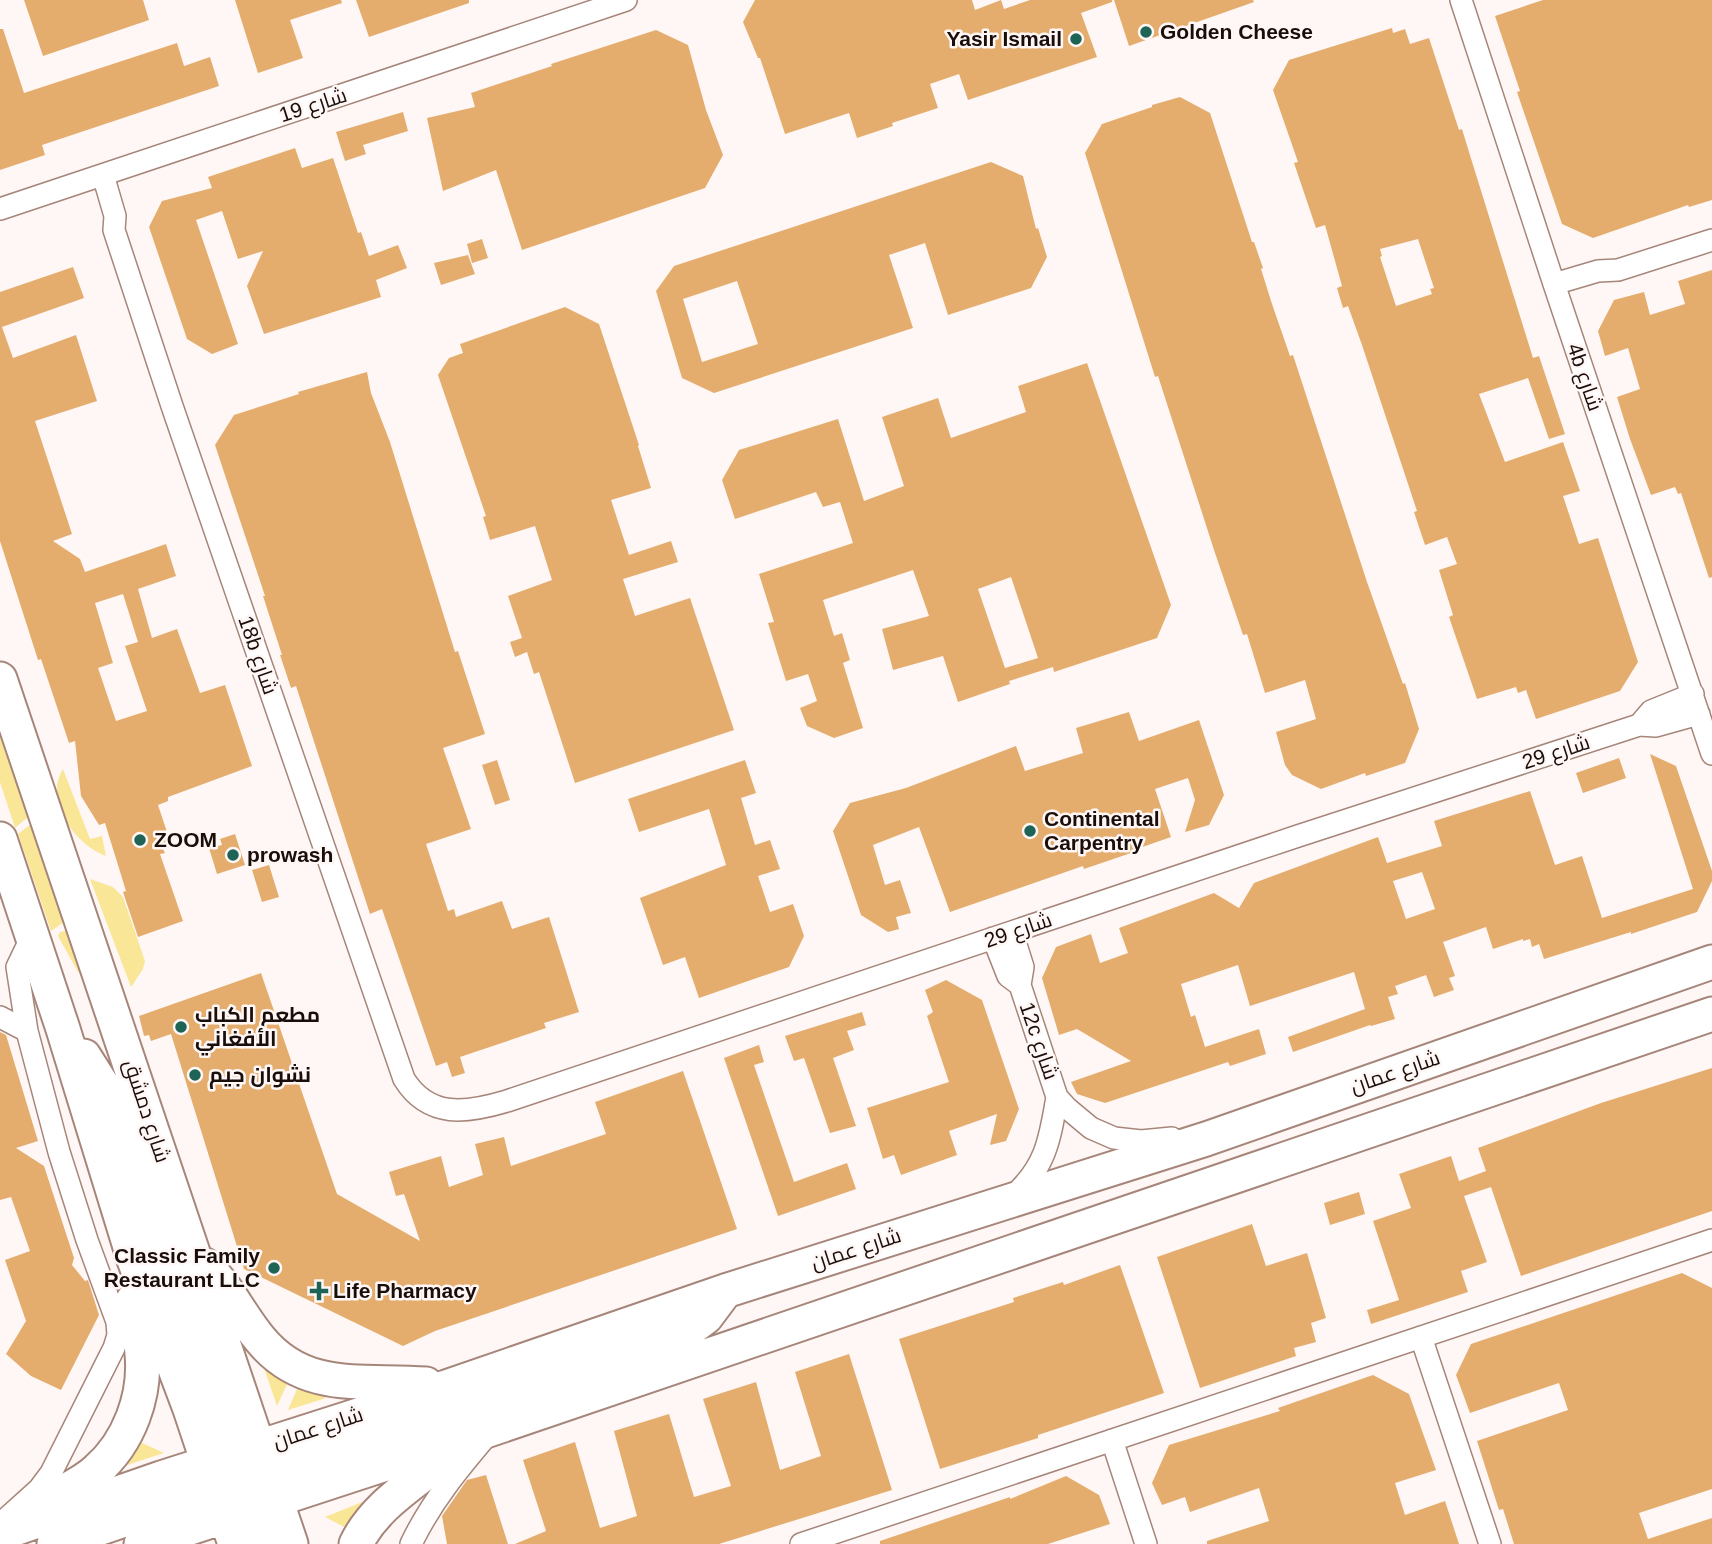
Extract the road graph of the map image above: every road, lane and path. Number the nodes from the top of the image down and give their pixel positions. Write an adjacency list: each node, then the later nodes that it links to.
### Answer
1 (626, 0): 3 (street, شارع 19)
2 (1461, 0): 6 (street, 4b شارع)
3 (97, 177): 4 (street, شارع 19); 19 (street, 18b شارع)
4 (0, 209)
5 (1712, 240): 6 (street)
6 (1557, 292): 8 (street, 4b شارع)
7 (0, 679): 24 (main road, شارع دمشق)
8 (1696, 704): 9 (street, 4b شارع); 11 (street, شارع 29)
9 (1712, 754)
10 (4, 859): 12 (main road, شارع دمشق)
11 (1003, 935): 19 (street, شارع 29); 20 (street, 12c شارع)
12 (24, 953): 14 (street); 17 (main road, شارع دمشق); 18 (street)
13 (1704, 962): 21 (main road, شارع عمان)
14 (0, 987)
15 (1712, 1014): 29 (main road, شارع عمان)
16 (0, 1017): 18 (street)
17 (63, 1030): 25 (main road, شارع دمشق); 31 (main road)
18 (27, 1031): 32 (street)
19 (404, 1079)
20 (1057, 1097): 21 (street, 12c شارع); 22 (street, 12c شارع)
21 (1206, 1139): 22 (main road, شارع عمان)
22 (1007, 1201): 26 (main road, شارع عمان)
23 (1712, 1240): 27 (street)
24 (194, 1256): 28 (main road); 31 (main road, شارع دمشق)
25 (134, 1259): 31 (main road, شارع دمشق); 32 (main road)
26 (726, 1291): 28 (main road, شارع عمان); 31 (main road)
27 (1421, 1337): 30 (street); 41 (street)
28 (446, 1387): 31 (main road, شارع عمان)
29 (479, 1432): 31 (main road, شارع عمان); 37 (main road); 38 (street)
30 (1112, 1440): 39 (street); 40 (street)
31 (242, 1487): 32 (main road, شارع عمان); 33 (main road); 34 (main road, شارع عمان); 35 (main road); 36 (main road, شارع دمشق)
32 (7, 1528)
33 (54, 1544)
34 (141, 1544)
35 (266, 1544)
36 (291, 1544)
37 (356, 1544)
38 (411, 1544)
39 (801, 1544)
40 (1146, 1544)
41 (1490, 1544)

